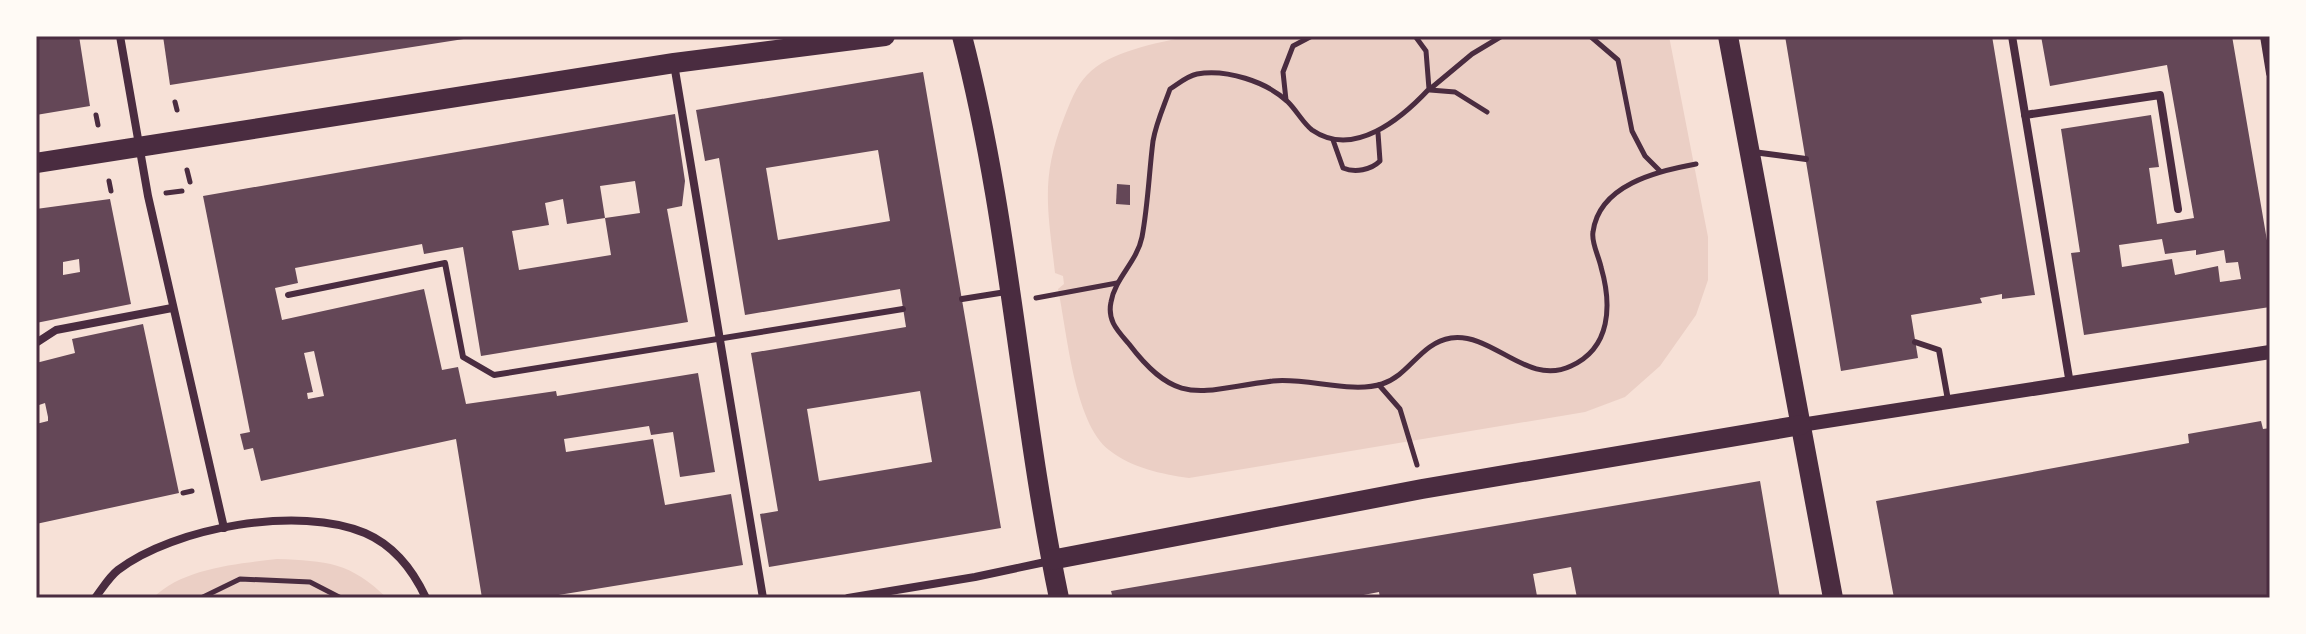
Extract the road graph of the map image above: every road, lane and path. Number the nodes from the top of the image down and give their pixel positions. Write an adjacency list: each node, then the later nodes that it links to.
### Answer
1 (120, 36): 23 (street)
2 (885, 36): 11 (main road)
3 (962, 36): 37 (main road)
4 (1312, 36): 14 (path)
5 (1415, 36): 13 (path)
6 (1502, 36): 13 (path)
7 (1590, 36): 29 (path)
8 (1728, 36): 24 (main road)
9 (2012, 36): 19 (street)
10 (2264, 36): 12 (street)
11 (674, 63): 23 (main road); 43 (street)
12 (2270, 73)
13 (1429, 89): 17 (path); 21 (path)
14 (1286, 100): 22 (path); 36 (path)
15 (175, 102): 16 (path)
16 (177, 110)
17 (1487, 112)
18 (96, 115): 20 (path)
19 (2025, 115): 35 (street); 47 (street)
20 (98, 125)
21 (1378, 133): 22 (path); 22 (path)
22 (1333, 140)
23 (139, 146): 26 (main road); 41 (street)
24 (1749, 152): 25 (lane); 50 (main road)
25 (1806, 159)
26 (36, 163)
27 (1696, 164): 29 (path)
28 (187, 170): 31 (path)
29 (1660, 171): 48 (path)
30 (109, 181): 32 (path)
31 (190, 182)
32 (111, 191)
33 (182, 191): 34 (path)
34 (165, 193)
35 (2178, 209)
36 (1118, 283): 38 (path); 48 (path)
37 (1010, 291): 40 (lane); 55 (main road)
38 (1059, 294)
39 (288, 295): 43 (lane)
40 (962, 299)
41 (172, 308): 45 (street); 54 (street)
42 (903, 309): 43 (lane)
43 (719, 338): 60 (street)
44 (1915, 342): 49 (lane)
45 (36, 343)
46 (2270, 352): 47 (street)
47 (2070, 384): 49 (street)
48 (1379, 385): 51 (path)
49 (1948, 403): 50 (street)
50 (1801, 425): 55 (main road); 63 (main road)
51 (1412, 442)
52 (192, 491): 53 (path)
53 (183, 493)
54 (224, 528): 56 (street); 59 (street)
55 (1051, 560): 61 (street); 62 (main road)
56 (95, 598)
57 (201, 598): 58 (path)
58 (341, 598)
59 (426, 598)
60 (763, 598)
61 (848, 598)
62 (1059, 598)
63 (1833, 598)

